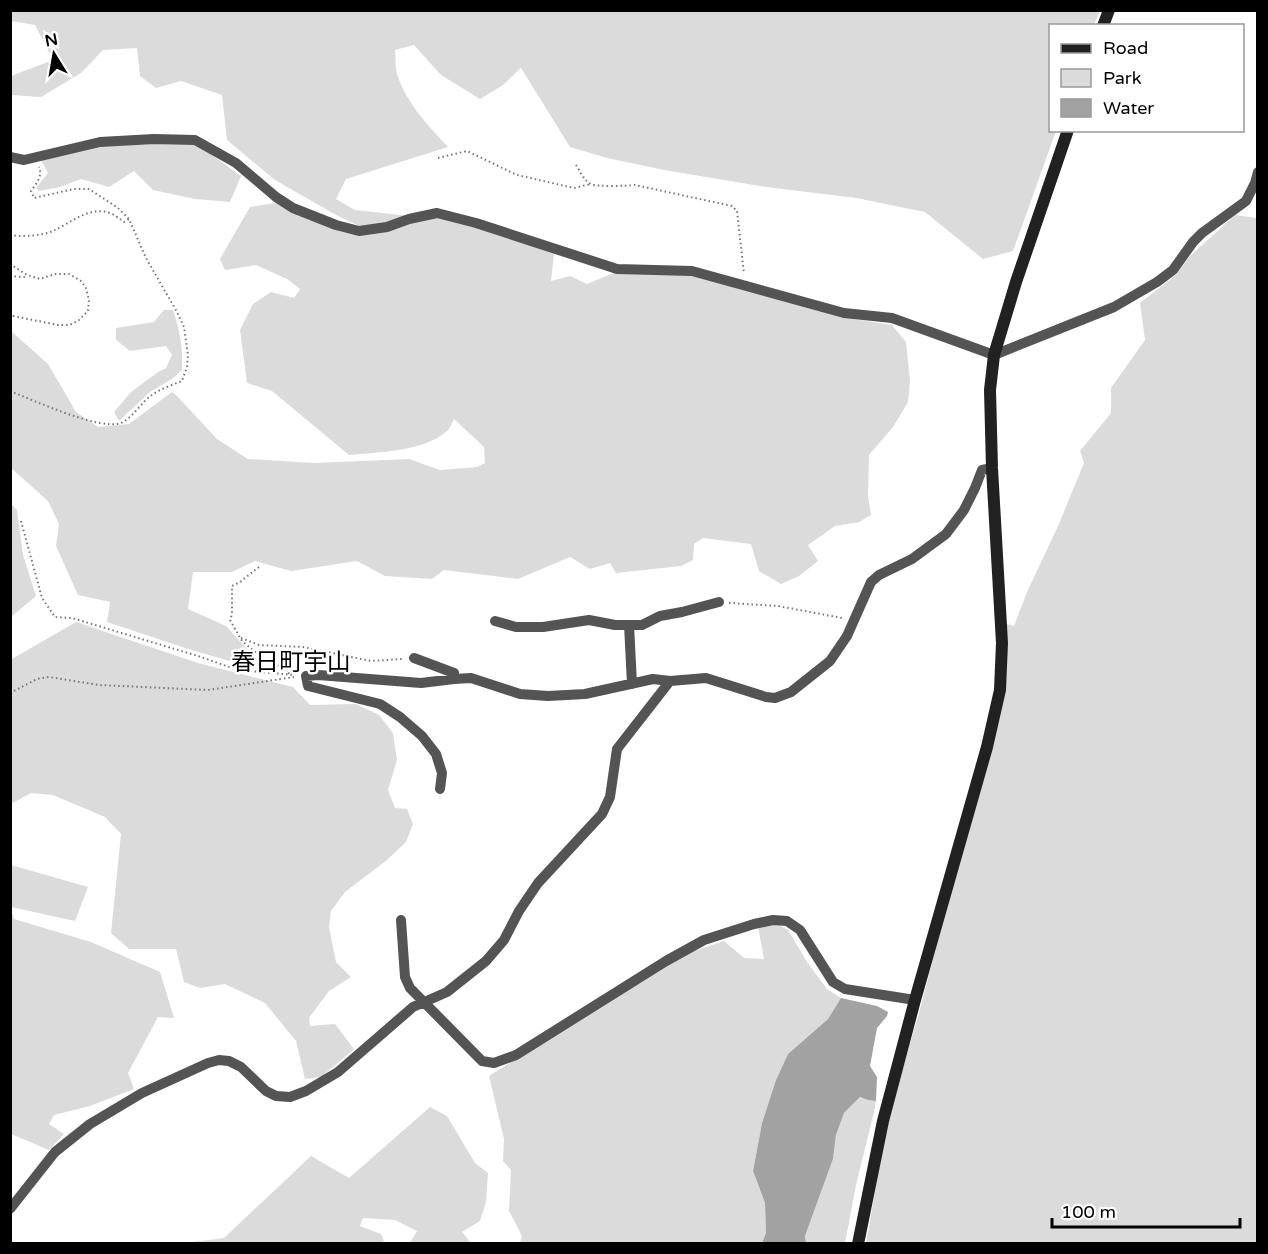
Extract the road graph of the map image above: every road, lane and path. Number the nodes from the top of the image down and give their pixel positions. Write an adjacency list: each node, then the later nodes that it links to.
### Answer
1 (1067, 132): 15 (street)
2 (33, 157): 3 (street); 8 (path); 13 (street)
3 (10, 158)
4 (438, 158): 7 (path)
5 (576, 165): 7 (path)
6 (1257, 172): 15 (street)
7 (591, 184): 13 (path)
8 (129, 219): 9 (path); 16 (path)
9 (10, 235)
10 (10, 264): 11 (path)
11 (27, 275): 12 (path); 14 (path)
12 (10, 276)
13 (746, 286): 15 (street)
14 (10, 314)
15 (994, 355): 17 (street)
16 (10, 391)
17 (992, 468): 21 (street); 34 (street)
18 (21, 521): 26 (path)
19 (259, 567): 24 (path)
20 (719, 602): 21 (path); 23 (street)
21 (854, 620): 29 (street)
22 (495, 621): 23 (street)
23 (629, 625): 30 (street)
24 (241, 638): 25 (path); 26 (path)
25 (414, 658): 28 (street)
26 (290, 675): 27 (path)
27 (306, 676): 28 (street); 31 (path); 32 (street)
28 (454, 679): 30 (street)
29 (670, 681): 30 (street); 35 (street)
30 (632, 684)
31 (10, 693)
32 (440, 789)
33 (401, 920): 35 (street)
34 (915, 1000): 35 (street); 37 (street)
35 (424, 1002): 36 (street)
36 (10, 1209)
37 (858, 1244)

